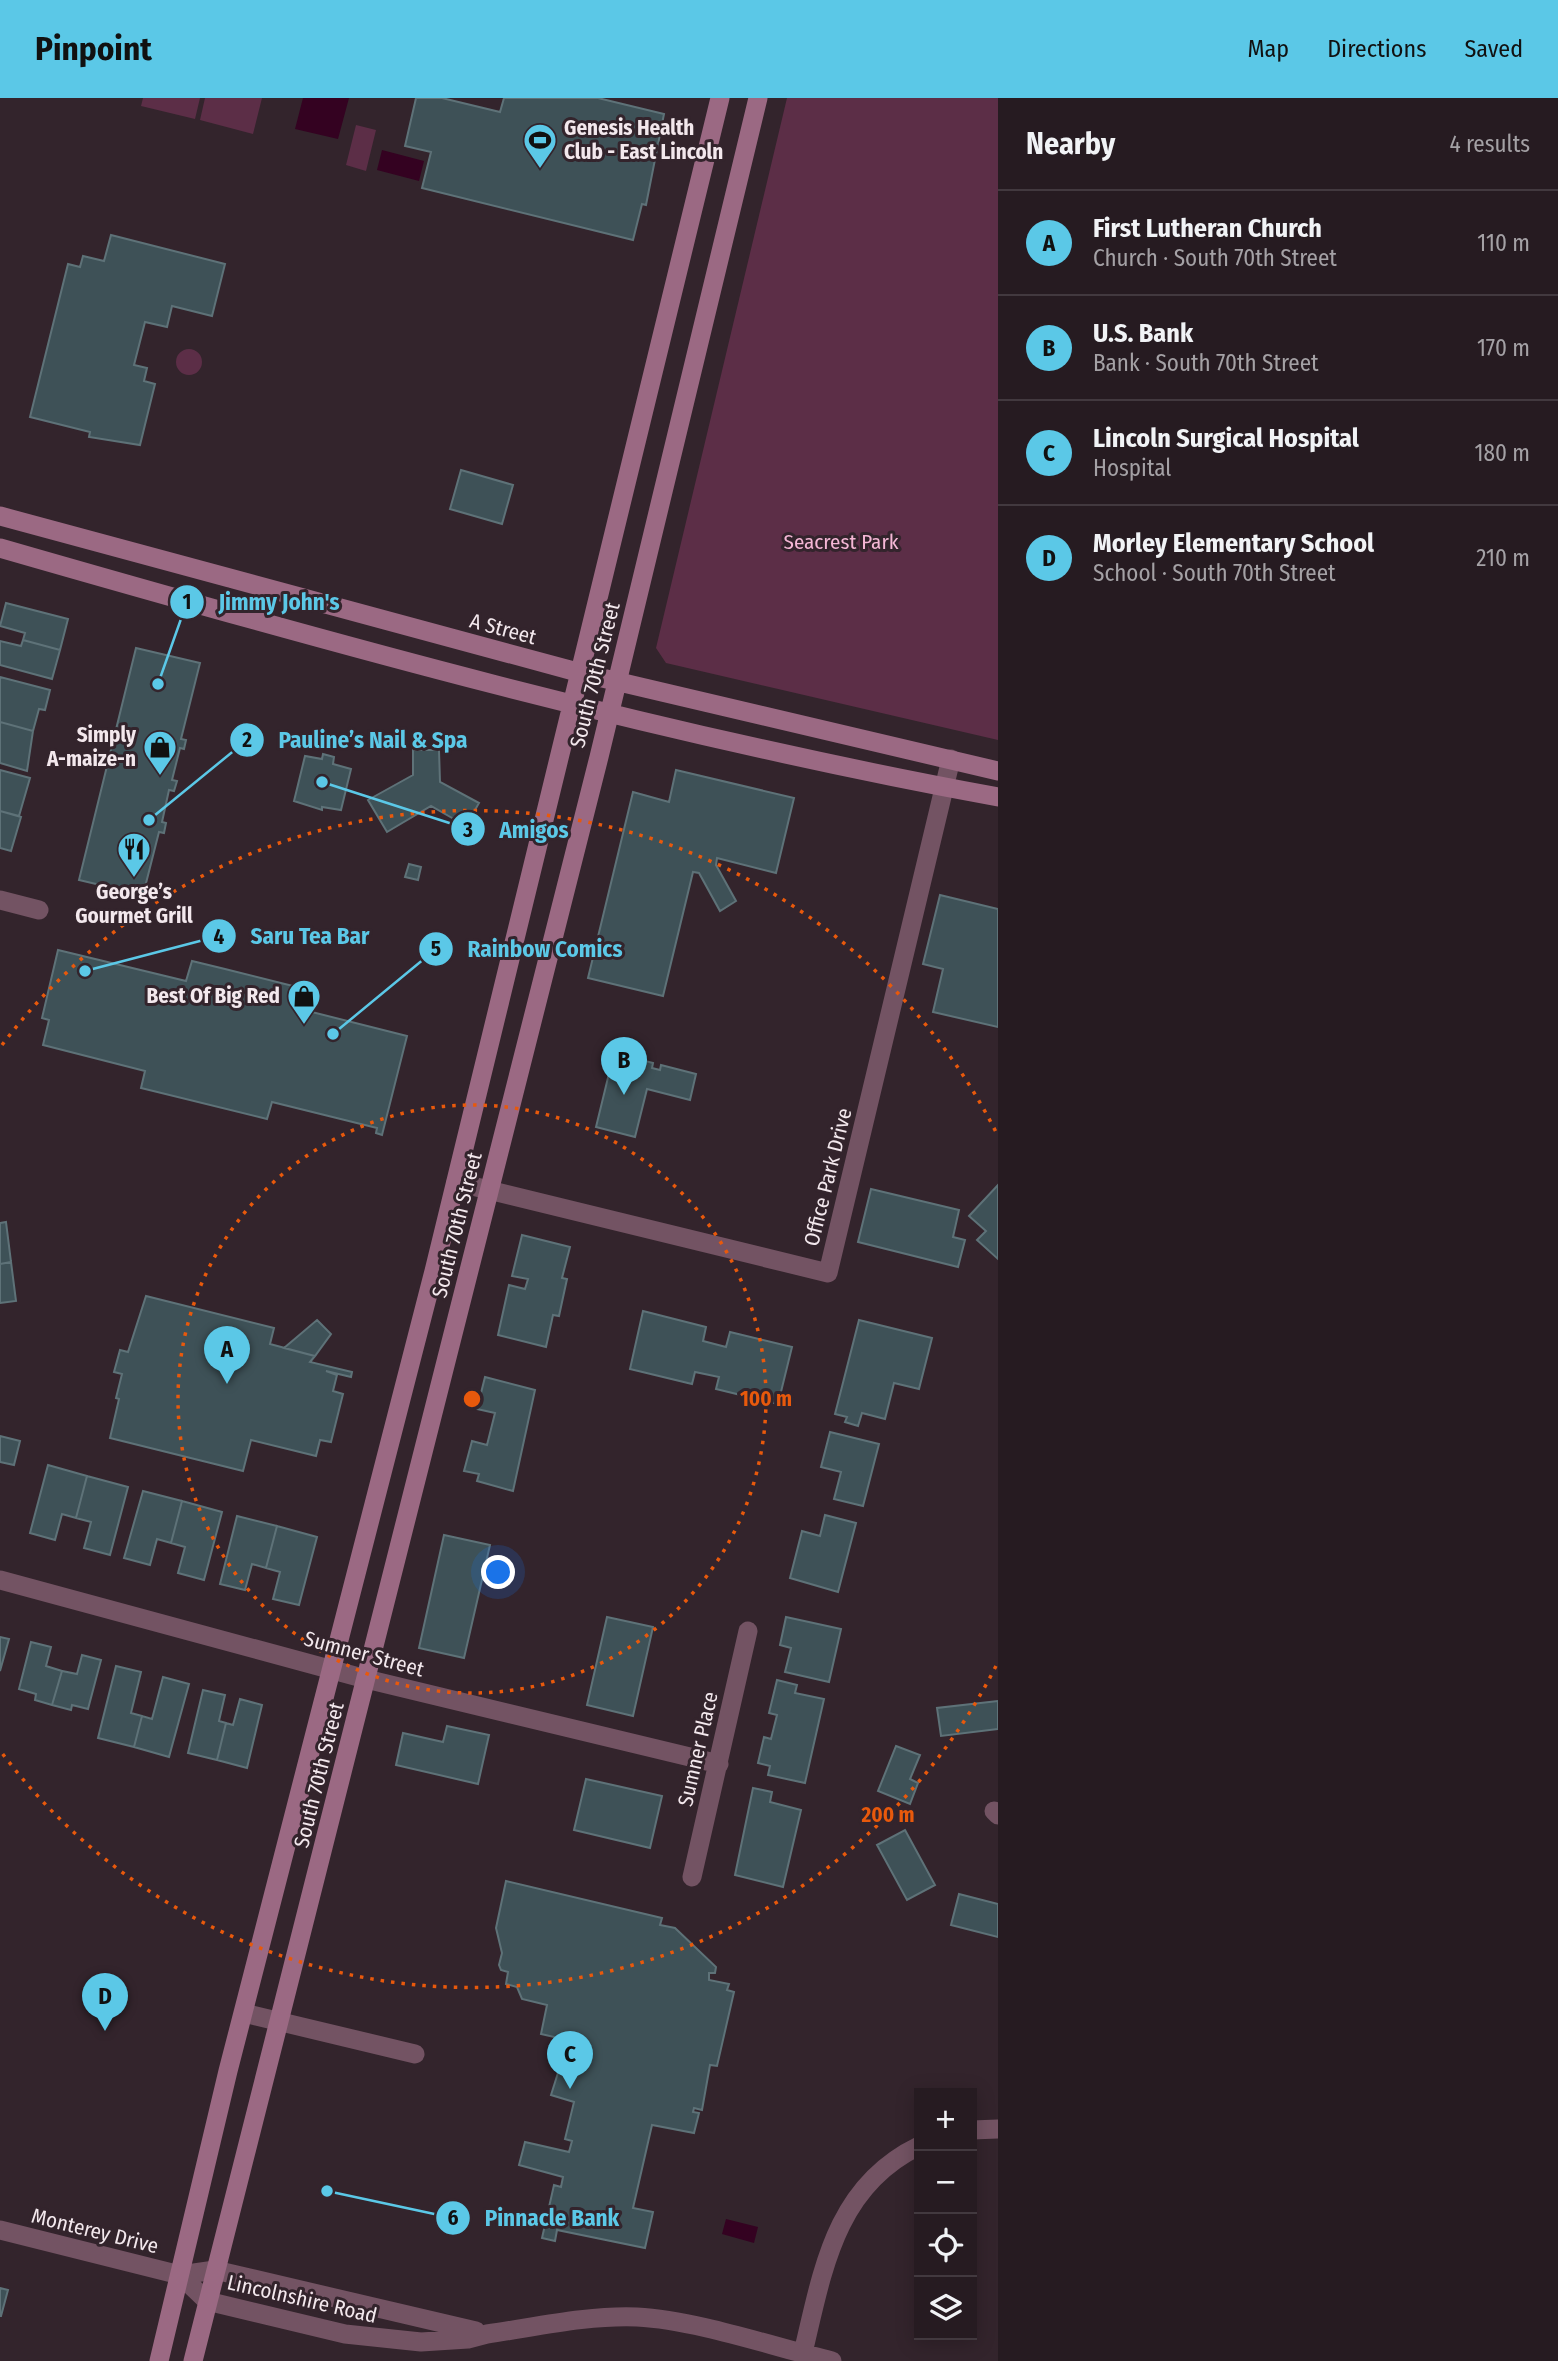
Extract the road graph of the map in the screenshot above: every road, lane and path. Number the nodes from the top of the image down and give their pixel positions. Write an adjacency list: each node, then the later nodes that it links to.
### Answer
1 (720, 98): 5 (main road, South 70th Street)
2 (758, 98): 6 (main road, South 70th Street)
3 (0, 516): 5 (main road, A Street)
4 (0, 548): 7 (main road)
5 (581, 673): 6 (main road, A Street); 7 (main road, South 70th Street)
6 (617, 682): 8 (main road, South 70th Street); 9 (main road, A Street)
7 (573, 705): 8 (main road); 15 (main road, South 70th Street)
8 (609, 714): 11 (main road); 16 (main road, South 70th Street)
9 (951, 759): 10 (main road, A Street); 11 (street, Office Park Drive)
10 (998, 771)
11 (944, 787): 12 (main road); 16 (street, Office Park Drive)
12 (998, 797)
13 (0, 900): 14 (street)
14 (39, 910)
15 (456, 1182): 16 (street, Office Park Drive); 19 (main road, South 70th Street)
16 (489, 1190): 20 (main road, South 70th Street)
17 (0, 1580): 19 (street, Sumner Street)
18 (748, 1631): 21 (street, Sumner Place)
19 (333, 1670): 20 (street, Sumner Street); 23 (main road, South 70th Street)
20 (366, 1679): 21 (street, Sumner Street); 24 (main road, South 70th Street)
21 (719, 1764): 22 (street, Sumner Place)
22 (692, 1877)
23 (244, 2013): 24 (street); 31 (main road, South 70th Street)
24 (280, 2022): 25 (street); 30 (main road, South 70th Street)
25 (415, 2054)
26 (998, 2129): 27 (street)
27 (977, 2130)
28 (914, 2149): 34 (street)
29 (0, 2230): 31 (street, Monterey Drive)
30 (215, 2270): 31 (street, Lincolnshire Road); 32 (main road, South 70th Street); 33 (street, Lincolnshire Road)
31 (180, 2276): 32 (street, Lincolnshire Road); 35 (main road, South 70th Street)
32 (207, 2301): 33 (street, Lincolnshire Road); 36 (main road, South 70th Street)
33 (487, 2334): 34 (street, Lincolnshire Road)
34 (802, 2357): 37 (street, Lincolnshire Road)
35 (159, 2361)
36 (193, 2361)
37 (832, 2361)

